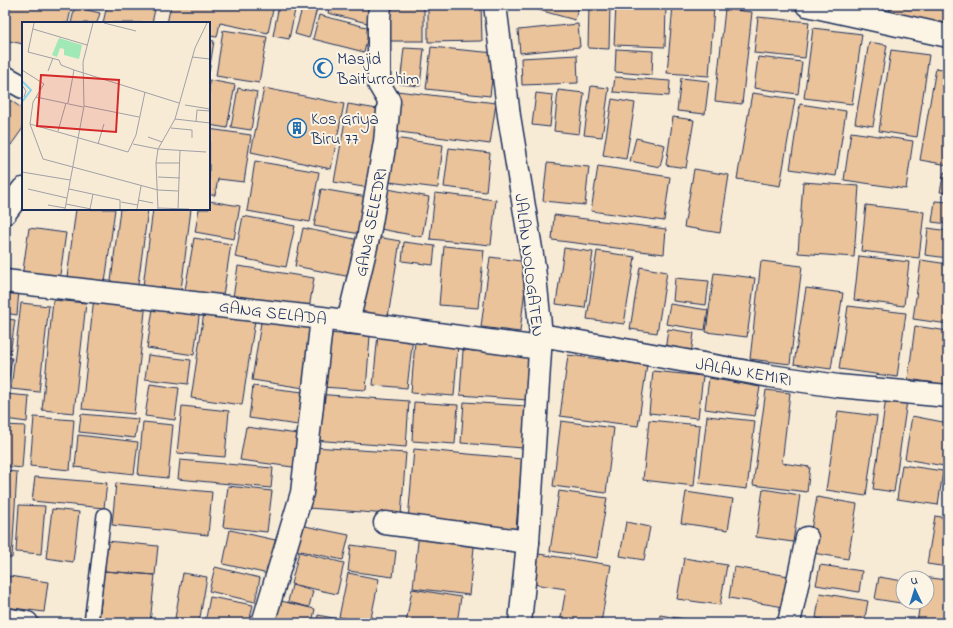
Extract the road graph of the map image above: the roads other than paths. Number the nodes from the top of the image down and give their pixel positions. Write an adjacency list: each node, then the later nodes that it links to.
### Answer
1 (380, 5): 11 (street, GANG SELEDRI)
2 (495, 5): 12 (street, JALAN NOLOGATEN)
3 (807, 5): 4 (street)
4 (948, 36)
5 (5, 77): 6 (street)
6 (22, 86)
7 (22, 190): 8 (street)
8 (5, 213)
9 (5, 281): 10 (street, GANG SELADA)
10 (322, 318): 11 (street, GANG SELADA); 21 (street)
11 (348, 322): 12 (street, GANG SELADA)
12 (541, 341): 13 (street, JALAN KEMIRI); 17 (street, JALAN NOLOGATEN)
13 (948, 396)
14 (104, 515): 20 (lane)
15 (385, 523): 17 (street)
16 (807, 538): 23 (street)
17 (528, 542): 22 (street, JALAN NOLOGATEN)
18 (5, 619): 19 (street)
19 (27, 623)
20 (91, 623)
21 (263, 623)
22 (520, 623)
23 (789, 623)

